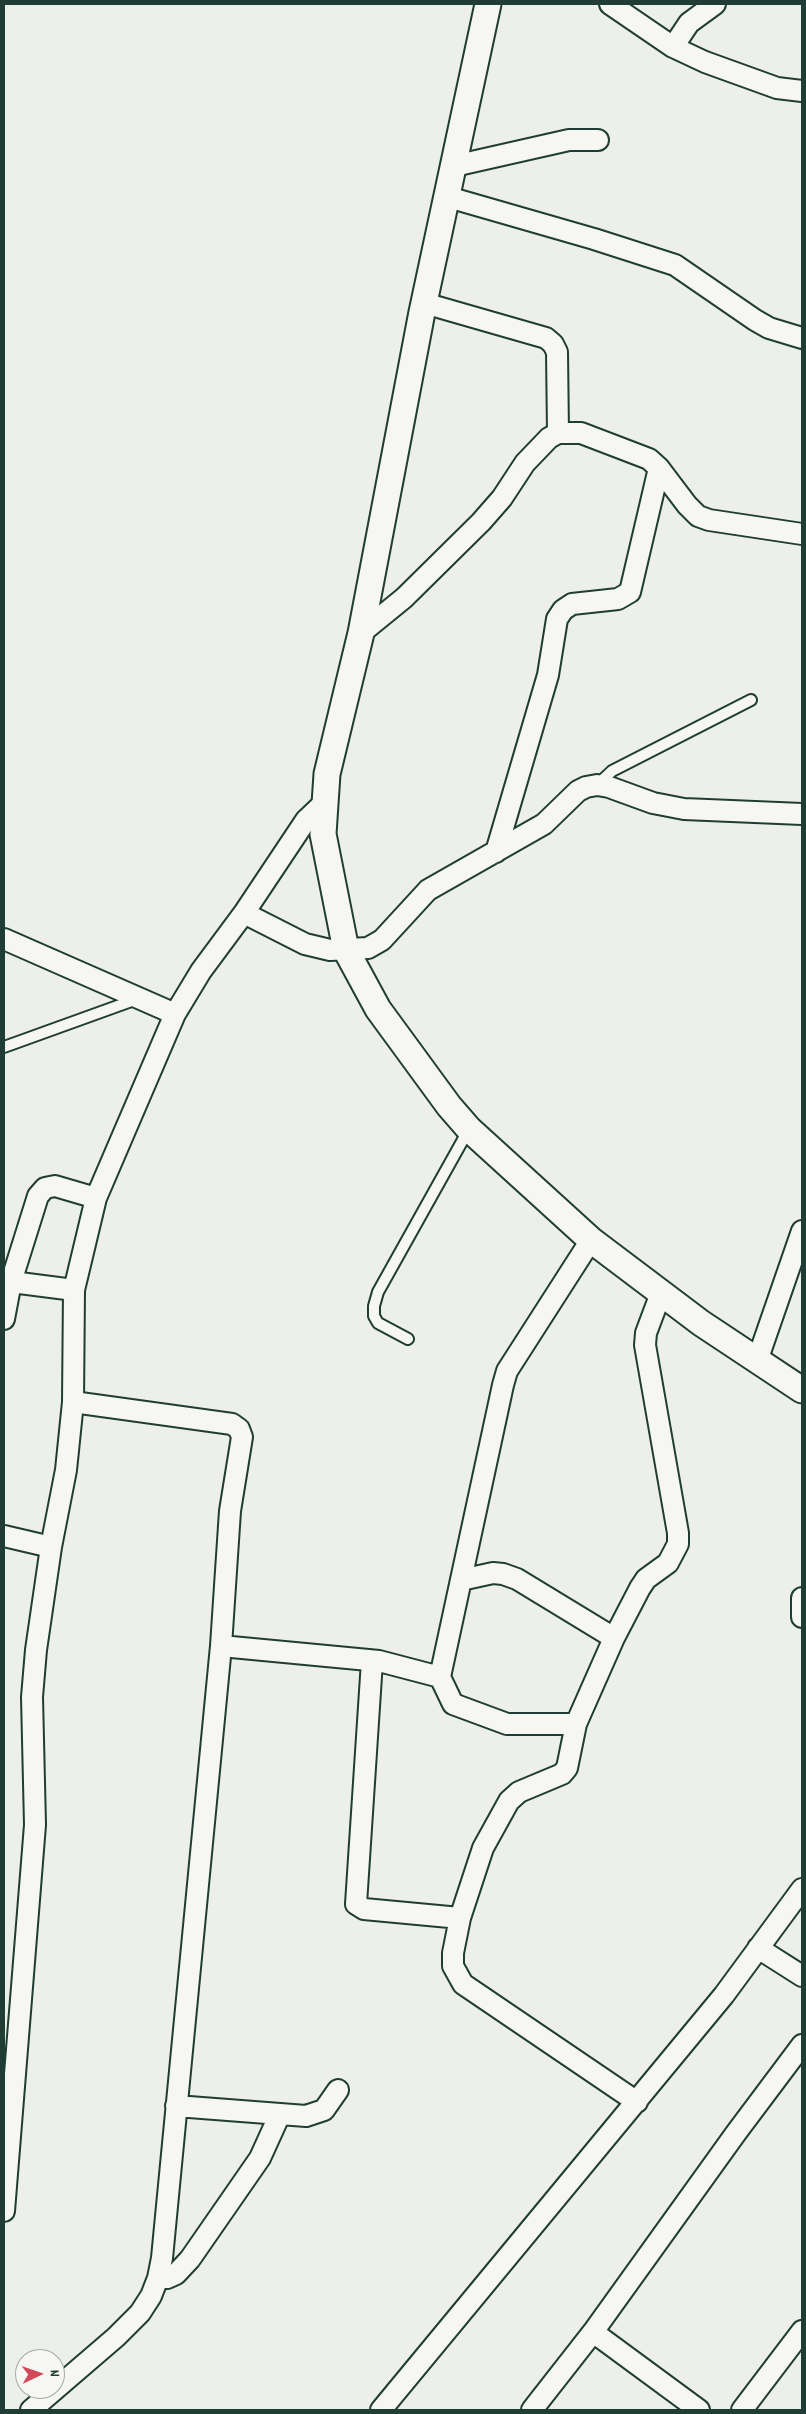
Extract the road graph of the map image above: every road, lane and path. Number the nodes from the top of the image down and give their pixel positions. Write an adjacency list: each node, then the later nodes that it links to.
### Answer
1 (488, 4): 7 (street)
2 (610, 4): 4 (street)
3 (715, 4): 4 (street)
4 (673, 47): 5 (street)
5 (802, 91)
6 (598, 140): 7 (street)
7 (454, 166): 8 (street)
8 (448, 197): 9 (street); 10 (street)
9 (424, 303): 11 (street); 14 (street)
10 (802, 338)
11 (558, 433): 12 (street); 14 (street)
12 (659, 468): 13 (street); 19 (street)
13 (802, 534)
14 (361, 633): 17 (street)
15 (751, 700): 16 (lane)
16 (597, 785): 18 (street); 19 (street)
17 (324, 803): 20 (street); 22 (street)
18 (802, 814)
19 (496, 852): 22 (street)
20 (244, 913): 22 (street); 24 (street)
21 (4, 939): 23 (street)
22 (346, 950): 26 (street)
23 (138, 998): 24 (street); 25 (lane)
24 (175, 1014): 27 (street)
25 (4, 1047)
26 (469, 1129): 29 (street); 34 (lane)
27 (96, 1198): 30 (street); 31 (street)
28 (802, 1231): 35 (street)
29 (591, 1240): 32 (street); 40 (street)
30 (7, 1281): 31 (street); 33 (street)
31 (74, 1290): 37 (street)
32 (661, 1293): 35 (street); 43 (street)
33 (4, 1319)
34 (408, 1339)
35 (757, 1360): 36 (street)
36 (802, 1390)
37 (73, 1402): 39 (street); 44 (street)
38 (4, 1536): 39 (street)
39 (51, 1547): 52 (street)
40 (461, 1580): 43 (street); 46 (street)
41 (802, 1598): 42 (street)
42 (802, 1616)
43 (614, 1638): 47 (street)
44 (222, 1646): 45 (street); 56 (street)
45 (372, 1660): 46 (street); 49 (street)
46 (440, 1678): 47 (street)
47 (576, 1724): 49 (street)
48 (802, 1889): 50 (street)
49 (460, 1918): 55 (street)
50 (758, 1948): 51 (street); 55 (street)
51 (802, 1976)
52 (13, 1990): 58 (street)
53 (802, 2045): 61 (street)
54 (338, 2090): 57 (street)
55 (637, 2102): 63 (street)
56 (176, 2106): 57 (street); 59 (street)
57 (280, 2114): 59 (street)
58 (4, 2211)
59 (158, 2278): 62 (street)
60 (802, 2331): 66 (street)
61 (593, 2332): 64 (street); 65 (street)
62 (31, 2410)
63 (381, 2410)
64 (532, 2410)
65 (699, 2410)
66 (742, 2410)

